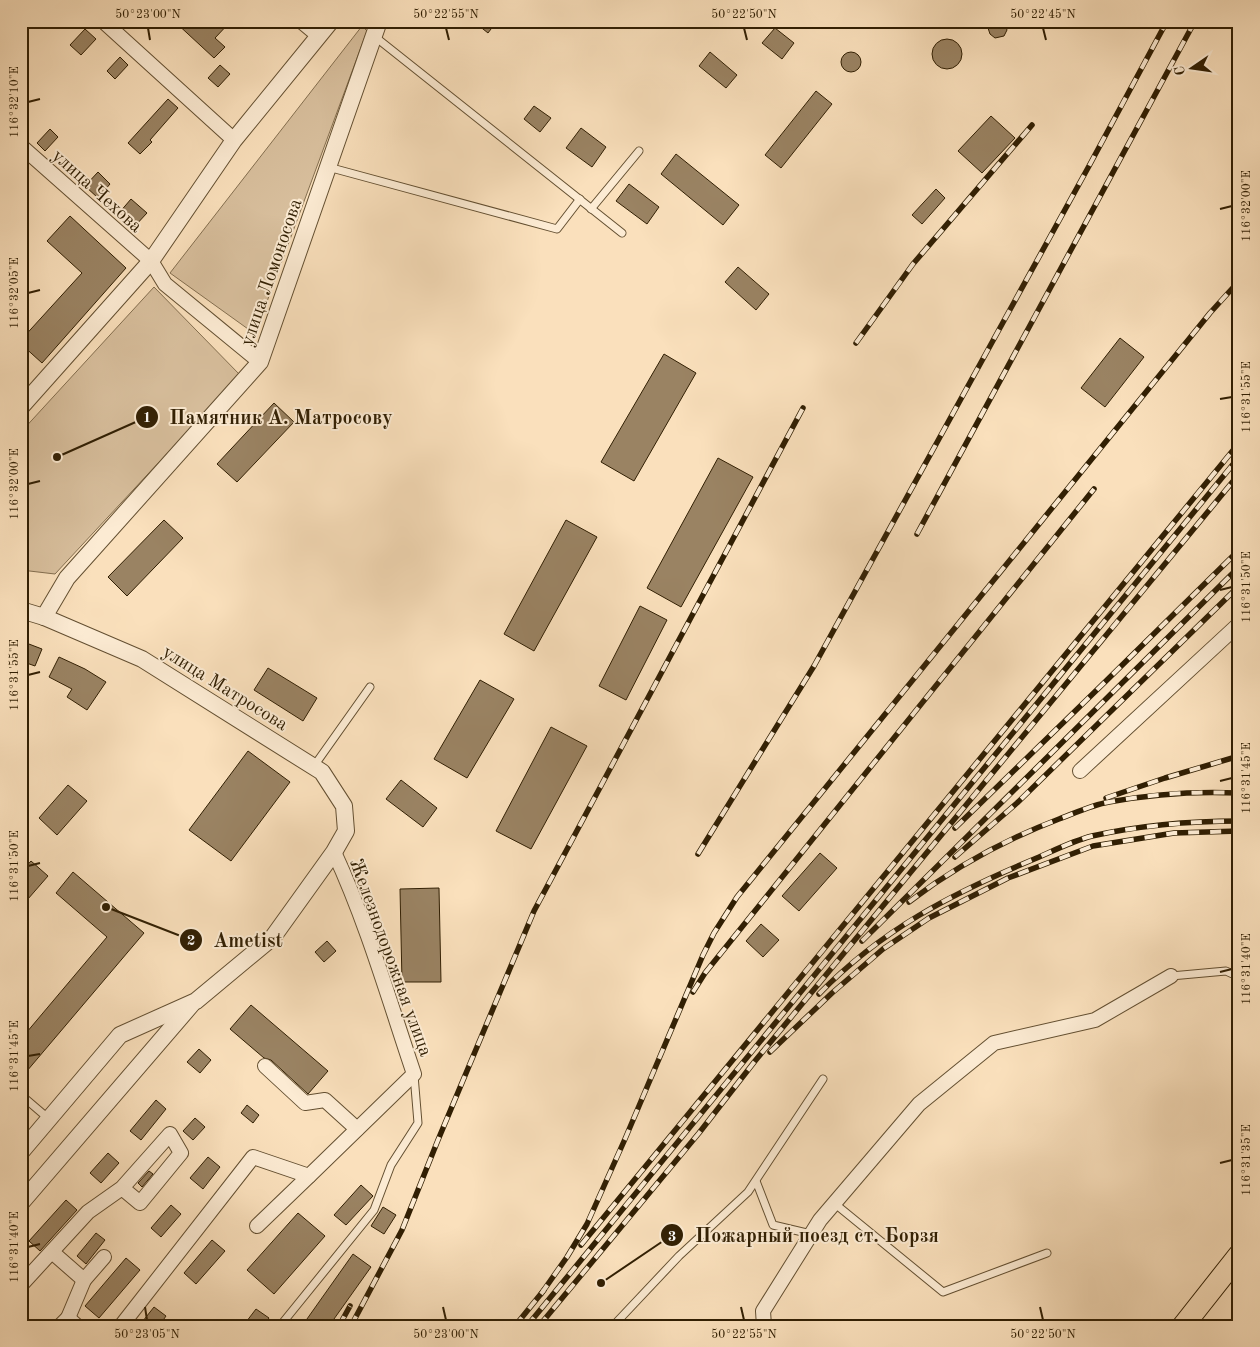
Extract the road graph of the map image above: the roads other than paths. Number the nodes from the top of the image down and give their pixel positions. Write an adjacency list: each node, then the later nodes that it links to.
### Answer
1 (103, 21): 6 (street)
2 (302, 21): 5 (street)
3 (331, 21): 5 (street)
4 (376, 29): 9 (street, улица Ломоносова); 10 (lane)
5 (319, 36): 6 (street)
6 (234, 140): 13 (street)
7 (21, 146): 13 (street, улица Чехова)
8 (639, 150): 11 (lane)
9 (328, 167): 10 (lane); 14 (street, улица Ломоносова)
10 (580, 199): 11 (lane)
11 (592, 209): 12 (lane)
12 (622, 233)
13 (150, 261): 14 (street, улица Чехова); 15 (street)
14 (260, 362): 17 (street, улица Ломоносова)
15 (21, 407)
16 (21, 610): 17 (street, улица Матросова)
17 (44, 617): 20 (street, улица Матросова)
18 (1239, 624): 21 (street)
19 (370, 687): 20 (lane)
20 (313, 766): 22 (street, улица Матросова)
21 (1080, 771)
22 (334, 852): 25 (street, улица Матросова); 27 (street, Железнодорожная улица)
23 (1171, 976): 24 (lane); 37 (street)
24 (1239, 977)
25 (196, 1001): 30 (street); 36 (street)
26 (265, 1066): 31 (street)
27 (414, 1074): 31 (street, Железнодорожная улица); 48 (lane)
28 (823, 1079): 34 (lane)
29 (21, 1095): 30 (lane)
30 (49, 1119): 32 (street)
31 (357, 1129): 33 (street, Железнодорожная улица)
32 (21, 1152)
33 (309, 1176): 38 (street, Железнодорожная улица); 47 (street)
34 (756, 1181): 39 (lane); 49 (lane)
35 (122, 1188): 35 (street); 40 (street)
36 (21, 1203)
37 (834, 1204): 39 (street); 41 (lane)
38 (257, 1226)
39 (811, 1234): 50 (street)
40 (52, 1252): 44 (street); 45 (street)
41 (1047, 1253)
42 (1239, 1255): 51 (main road)
43 (104, 1257): 44 (street)
44 (84, 1280): 46 (street)
45 (21, 1285)
46 (68, 1323)
47 (121, 1326)
48 (280, 1326)
49 (613, 1326)
50 (764, 1326)
51 (1183, 1326)

